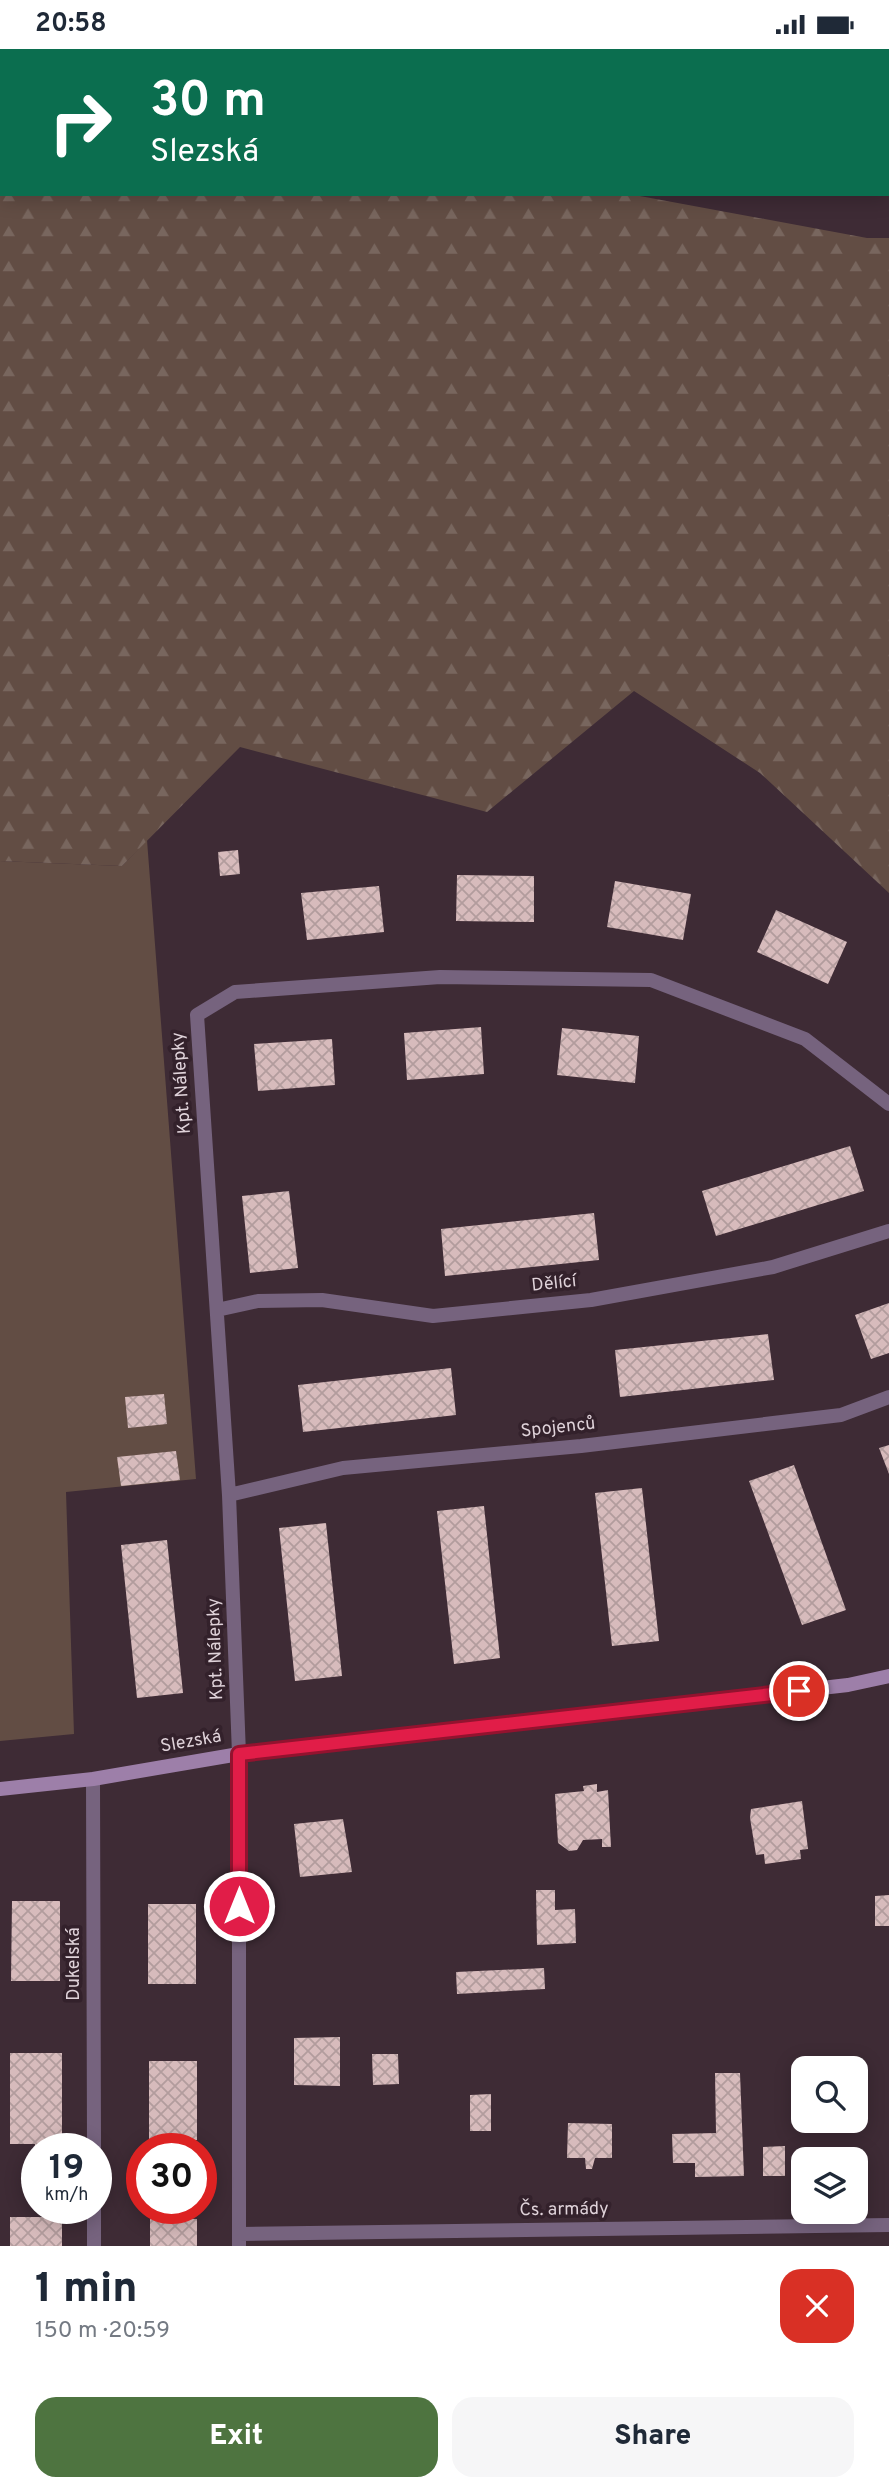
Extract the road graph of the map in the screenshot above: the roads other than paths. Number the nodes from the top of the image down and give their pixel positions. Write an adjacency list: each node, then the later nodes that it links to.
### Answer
1 (889, 1104): 3 (street, Kpt. Nálepky)
2 (889, 1231): 3 (street, Dělící)
3 (217, 1310): 5 (street, Kpt. Nálepky)
4 (889, 1397): 5 (street, Spojenců)
5 (229, 1495): 7 (street, Kpt. Nálepky)
6 (889, 1676): 7 (street, Slezská)
7 (239, 1754): 8 (street, Slezská); 13 (street, Čs. armády)
8 (93, 1779): 9 (street, Slezská); 10 (street, Dukelská)
9 (0, 1789)
10 (94, 2133)
11 (94, 2224): 14 (street)
12 (889, 2225): 13 (street, Čs. armády)
13 (239, 2240)
14 (94, 2246)

